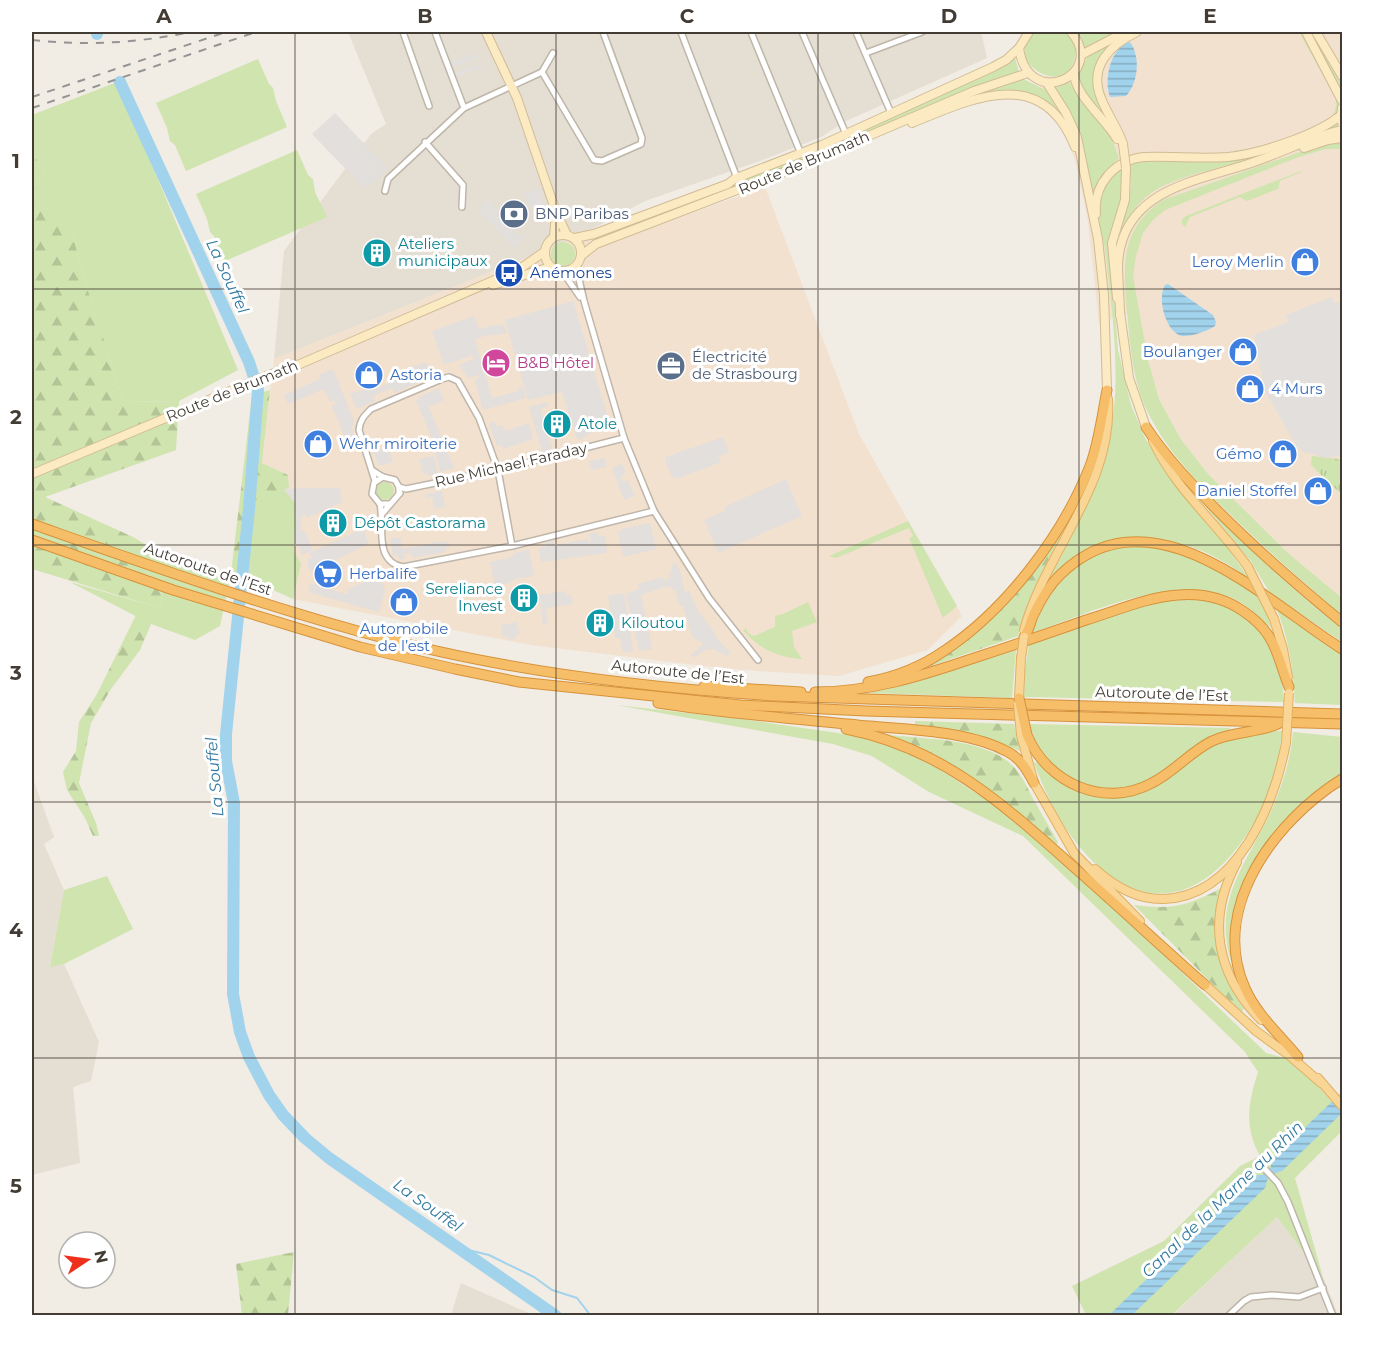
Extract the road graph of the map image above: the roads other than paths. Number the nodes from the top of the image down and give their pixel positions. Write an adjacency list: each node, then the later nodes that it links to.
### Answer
1 (403, 32): 27 (street)
2 (435, 32): 28 (street)
3 (486, 32): 25 (main road)
4 (603, 32): 20 (street)
5 (681, 32): 39 (street)
6 (752, 32): 37 (street)
7 (802, 32): 32 (street)
8 (856, 32): 18 (street)
9 (922, 32): 18 (street)
10 (1029, 32): 16 (main road)
11 (1071, 32): 19 (main road)
12 (1125, 32): 19 (main road)
13 (1137, 32): 36 (main road)
14 (1306, 32): 26 (main road)
15 (1316, 32): 23 (main road)
16 (1019, 48): 22 (main road); 29 (main road, Route de Brumath)
17 (553, 53): 20 (street)
18 (866, 53): 29 (street)
19 (1081, 55): 21 (main road)
20 (542, 72): 25 (street)
21 (1074, 73): 24 (main road); 36 (main road)
22 (1028, 74): 24 (main road); 33 (main road, Route de Brumath)
23 (1342, 76)
24 (1047, 83): 41 (main road)
25 (512, 87): 28 (street); 43 (main road)
26 (1342, 101)
27 (429, 106)
28 (464, 108): 35 (street)
29 (891, 113): 32 (main road, Route de Brumath)
30 (1342, 115): 46 (main road)
31 (1342, 130): 38 (main road)
32 (846, 134): 37 (main road, Route de Brumath)
33 (868, 136): 41 (main road); 48 (main road, Route de Brumath)
34 (1342, 138): 38 (main road)
35 (426, 142): 40 (street); 42 (street)
36 (1122, 145): 54 (main road, bridge)
37 (801, 154): 39 (main road, Route de Brumath)
38 (1274, 155): 54 (main road)
39 (736, 179): 45 (main road, Route de Brumath)
40 (385, 191)
41 (1090, 201): 46 (main road)
42 (462, 207)
43 (556, 212): 44 (main road); 45 (main road)
44 (554, 237): 45 (main road); 47 (main road)
45 (571, 237): 48 (main road)
46 (1098, 239): 55 (main road)
47 (544, 252): 50 (main road); 53 (main road, Route de Brumath)
48 (582, 255): 49 (main road)
49 (576, 266): 51 (main road); 52 (street)
50 (550, 267): 51 (main road); 53 (main road, Route de Brumath)
51 (562, 271): 52 (street)
52 (584, 301): 57 (street)
53 (432, 306): 60 (main road, Route de Brumath)
54 (1120, 315): 56 (main road)
55 (1107, 390): 73 (main road); 80 (highway)
56 (1146, 427): 74 (highway); 81 (main road, bridge)
57 (624, 438): 59 (street, Rue Michael Faraday); 68 (street)
58 (372, 470): 59 (street); 61 (street); 62 (street)
59 (498, 470): 64 (street, Rue Michael Faraday); 72 (street)
60 (32, 474)
61 (383, 477): 62 (street); 63 (street)
62 (375, 481): 66 (street)
63 (399, 487): 64 (street, Rue Michael Faraday); 65 (street)
64 (406, 489): 65 (street)
65 (399, 494): 67 (street)
66 (380, 504): 67 (street); 69 (street)
67 (389, 504): 69 (street)
68 (654, 511): 72 (street); 77 (street)
69 (382, 514): 72 (street)
70 (32, 524): 79 (highway, Autoroute de l’Est)
71 (32, 540): 78 (highway, Autoroute de l’Est)
72 (512, 546)
73 (1030, 619): 75 (highway); 76 (highway)
74 (1342, 622)
75 (1024, 637): 82 (main road, bridge)
76 (1342, 649)
77 (758, 660)
78 (519, 682): 84 (highway); 85 (highway, Autoroute de l’Est)
79 (669, 687): 80 (highway); 83 (highway, Autoroute de l’Est)
80 (775, 689): 81 (highway)
81 (1289, 690): 91 (main road, bridge)
82 (1019, 698): 87 (highway, bridge)
83 (1342, 714)
84 (793, 719): 89 (highway); 92 (highway)
85 (1281, 723): 86 (highway, Autoroute de l’Est); 87 (highway)
86 (1342, 724)
87 (1024, 735): 89 (main road)
88 (1342, 779): 93 (highway)
89 (1034, 783): 90 (main road)
90 (1060, 829): 91 (main road); 92 (main road)
91 (1246, 846): 93 (main road)
92 (1205, 984): 94 (main road)
93 (1298, 1057): 94 (main road)
94 (1321, 1083): 95 (main road)
95 (1342, 1106)
96 (1259, 1164): 97 (street)
97 (1323, 1288): 98 (street); 99 (street)
98 (1228, 1316)
99 (1333, 1316)

